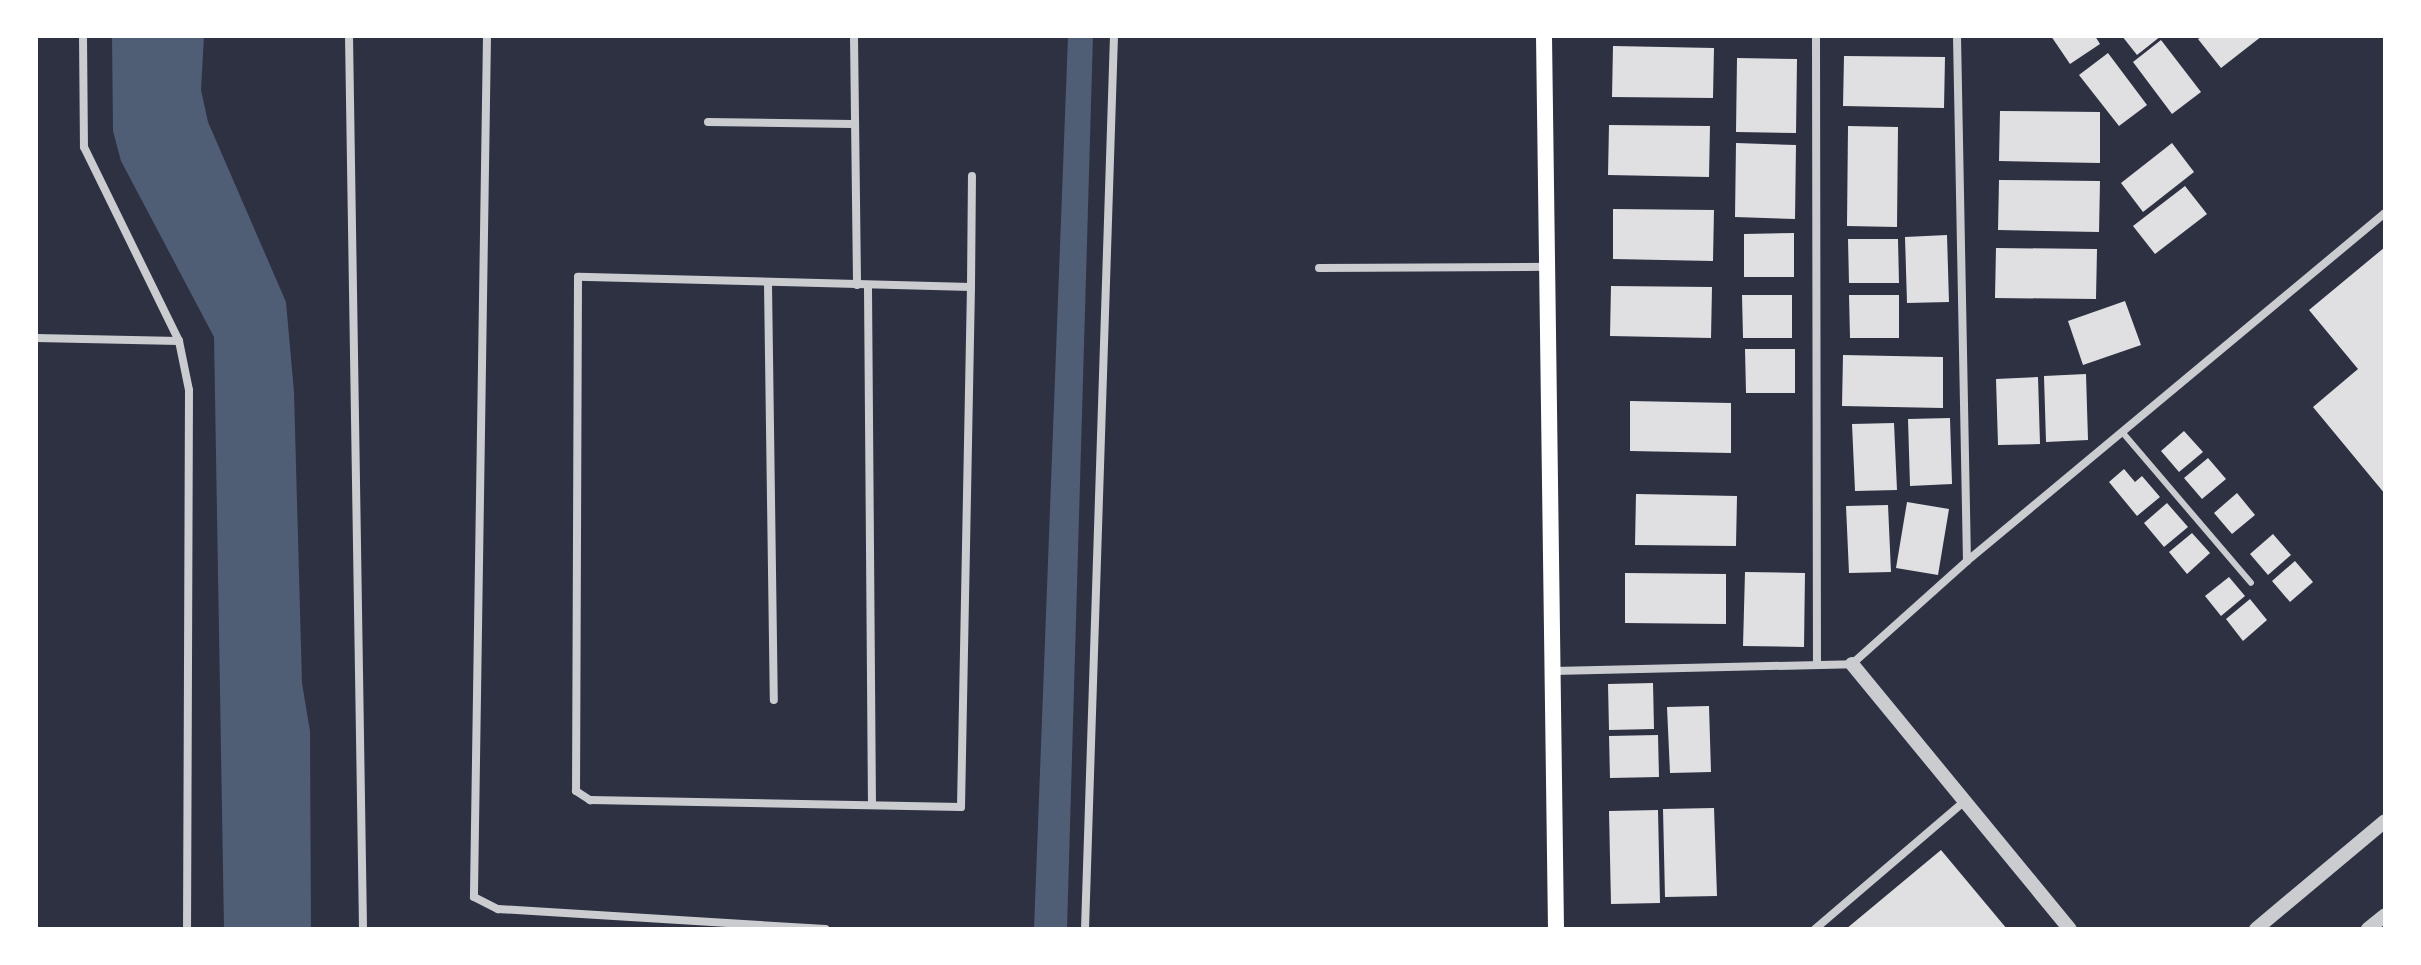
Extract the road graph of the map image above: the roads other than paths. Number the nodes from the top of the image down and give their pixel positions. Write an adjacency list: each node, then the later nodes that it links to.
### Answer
1 (83, 36): 20 (street)
2 (349, 36): 33 (street)
3 (487, 36): 34 (street)
4 (854, 36): 10 (street)
5 (1114, 36): 35 (street)
6 (1544, 36): 13 (main road)
7 (1816, 36): 24 (street)
8 (1957, 36): 22 (street)
9 (708, 122): 10 (street)
10 (853, 124): 16 (street)
11 (972, 176): 17 (street)
12 (2385, 213): 21 (street)
13 (1547, 267): 14 (street); 26 (main road)
14 (1319, 268)
15 (768, 284): 16 (street); 27 (street); 29 (street)
16 (857, 285): 18 (street)
17 (971, 287): 18 (street); 29 (street)
18 (868, 288): 29 (street)
19 (36, 338): 20 (street)
20 (179, 341): 32 (street)
21 (2123, 433): 22 (street); 23 (lane)
22 (1967, 561): 25 (street)
23 (2251, 583)
24 (1817, 664): 25 (street); 26 (street)
25 (1852, 664): 28 (street)
26 (1554, 671): 36 (main road)
27 (774, 700)
28 (1965, 801): 37 (street); 38 (street)
29 (872, 805)
30 (2385, 821): 39 (street)
31 (2385, 915): 40 (street)
32 (187, 929)
33 (363, 929)
34 (825, 929)
35 (1085, 929)
36 (1556, 929)
37 (1815, 929)
38 (2070, 929)
39 (2256, 929)
40 (2368, 929)

